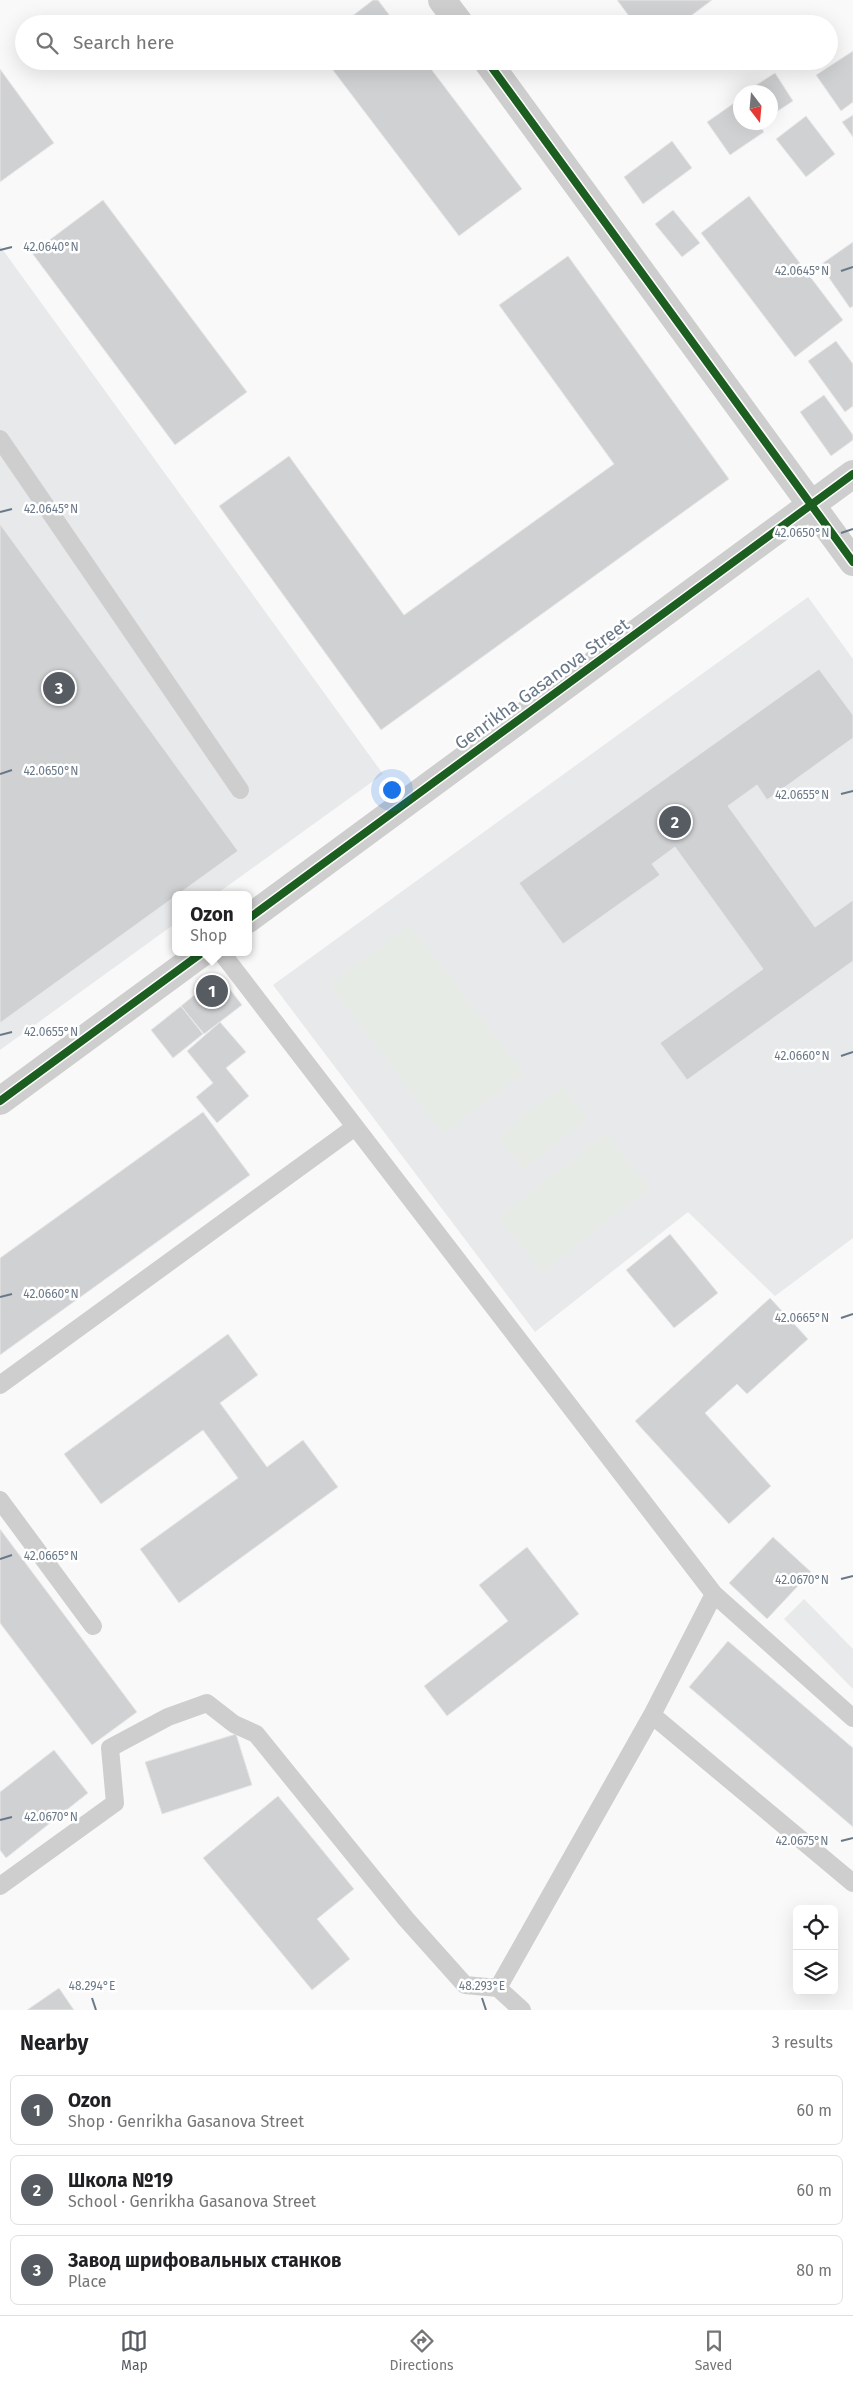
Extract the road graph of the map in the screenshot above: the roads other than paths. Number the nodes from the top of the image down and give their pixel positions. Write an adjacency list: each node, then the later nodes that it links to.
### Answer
1 (442, 0): 2 (street)
2 (453, 15)
3 (494, 70): 6 (street)
4 (0, 439): 8 (lane)
5 (853, 474): 6 (street, Genrikha Gasanova Street)
6 (811, 504): 7 (street); 9 (street, Genrikha Gasanova Street)
7 (853, 562)
8 (240, 790)
9 (252, 916)
10 (198, 956): 12 (street)
11 (224, 956): 13 (lane)
12 (0, 1101)
13 (355, 1127): 14 (lane); 16 (lane)
14 (0, 1385)
15 (0, 1500): 17 (lane)
16 (714, 1594): 18 (lane); 19 (lane)
17 (93, 1626)
18 (652, 1715): 20 (lane); 22 (lane)
19 (853, 1718)
20 (853, 1883)
21 (0, 1886): 22 (lane)
22 (498, 1988): 23 (lane)
23 (522, 2010)

